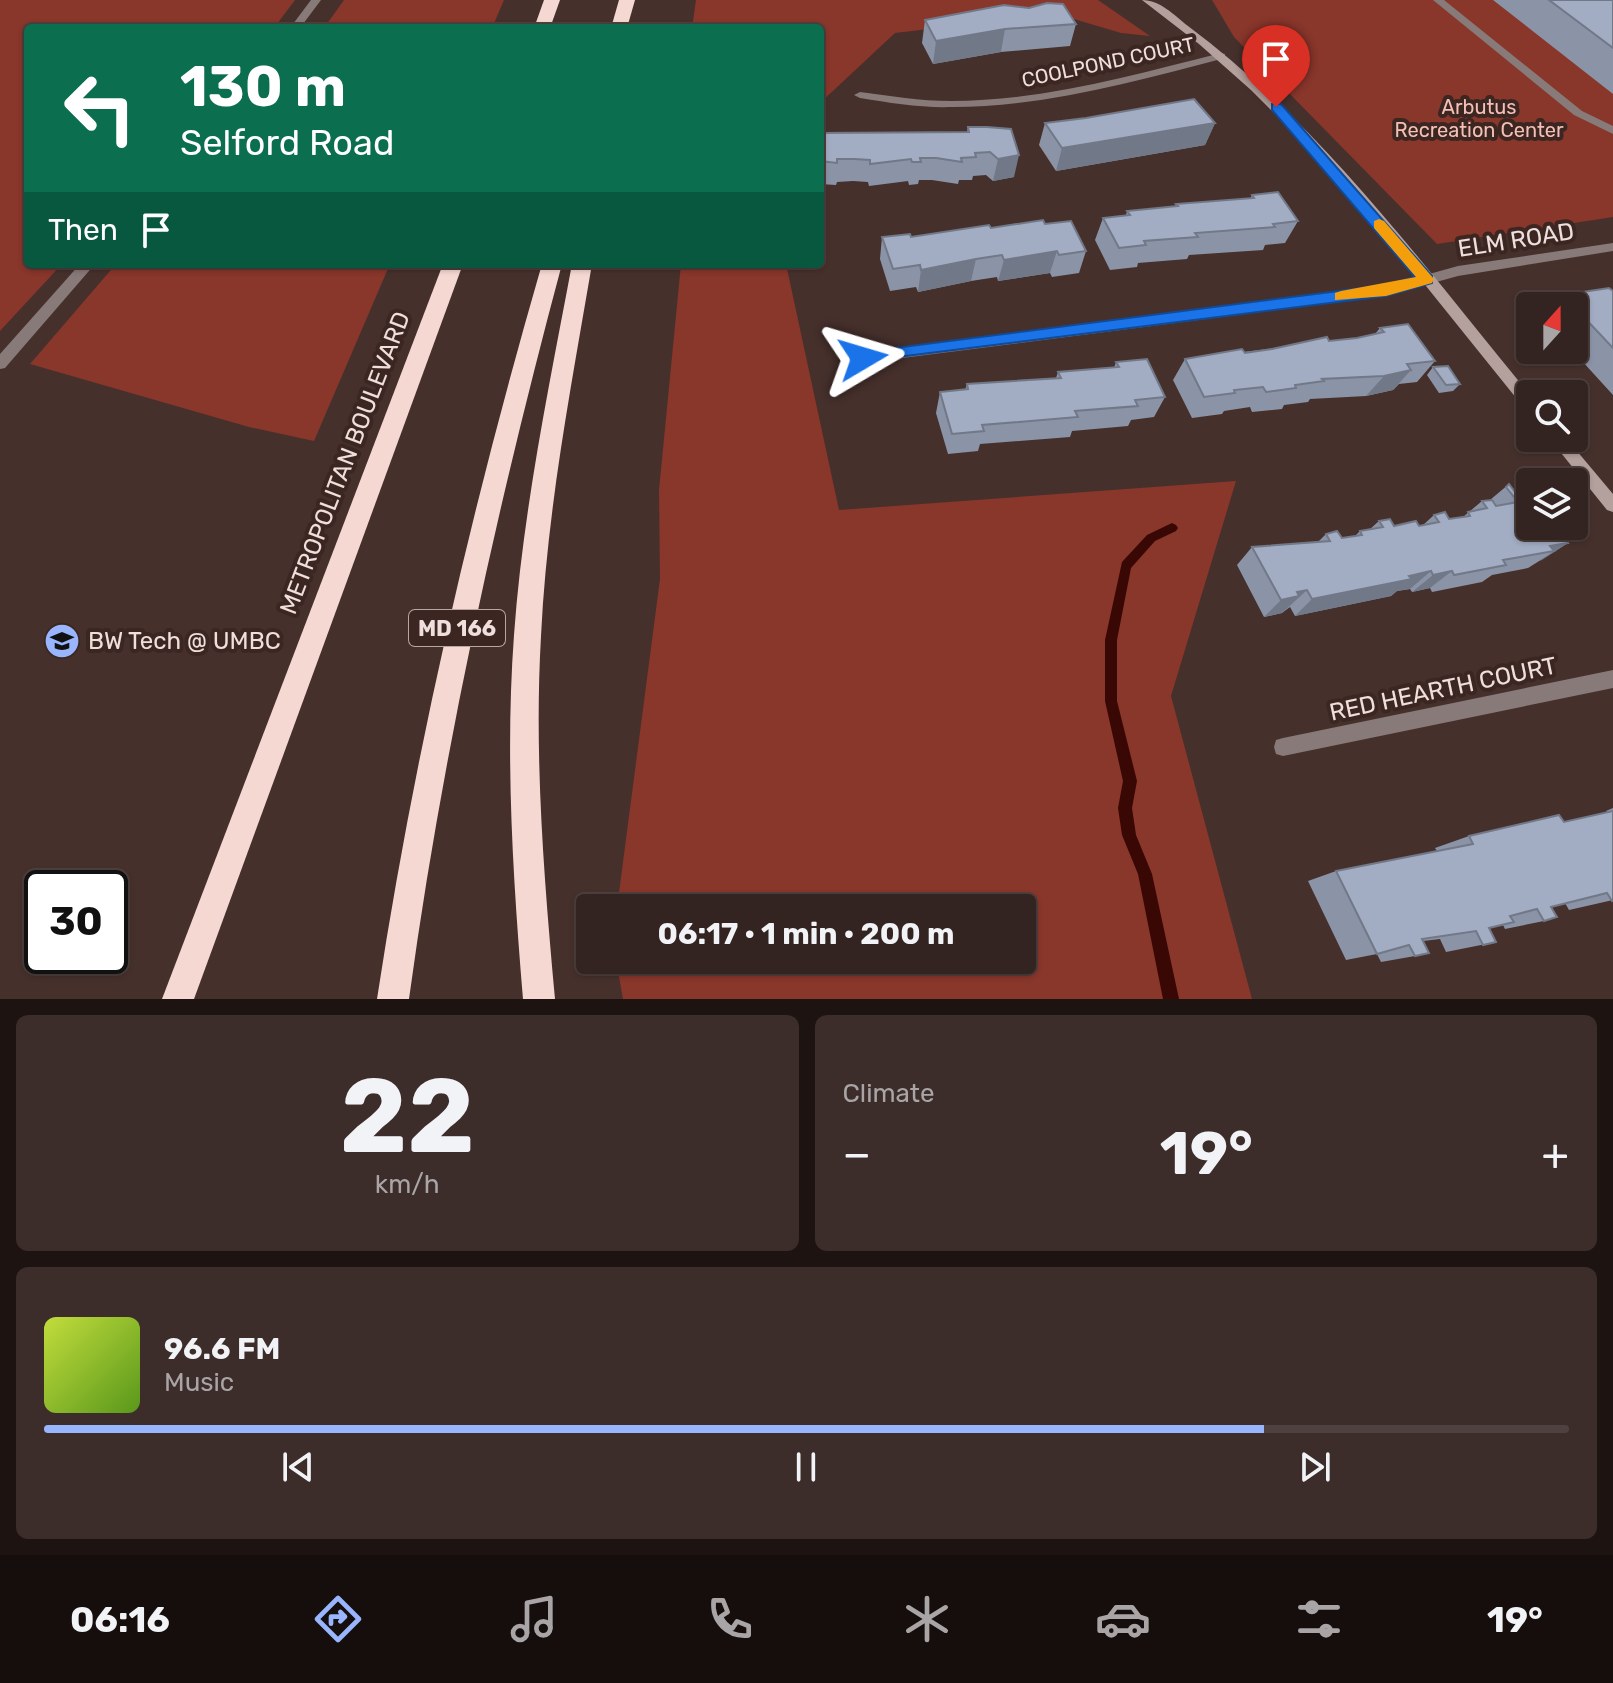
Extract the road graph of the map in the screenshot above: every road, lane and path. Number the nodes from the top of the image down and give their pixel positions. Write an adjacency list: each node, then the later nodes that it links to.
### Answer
1 (316, 0): 6 (street)
2 (552, 0): 7 (highway)
3 (629, 0): 8 (highway)
4 (1147, 0): 9 (street)
5 (1438, 0): 11 (street)
6 (298, 24)
7 (543, 24)
8 (623, 24)
9 (1221, 56): 10 (street, COOLPOND COURT); 17 (street)
10 (860, 95)
11 (1613, 130)
12 (1613, 247): 17 (street, ELM ROAD)
13 (84, 268): 19 (street)
14 (452, 268): 25 (highway, METROPOLITAN BOULEVARD)
15 (551, 268): 26 (highway, MD 166)
16 (581, 268): 27 (highway)
17 (1426, 279): 18 (street, ELM ROAD); 20 (street)
18 (863, 358)
19 (0, 364)
20 (1516, 388)
21 (1569, 452): 22 (street)
22 (1613, 505)
23 (1613, 679): 24 (street, RED HEARTH COURT)
24 (1283, 747)
25 (176, 999)
26 (393, 999)
27 (539, 999)

